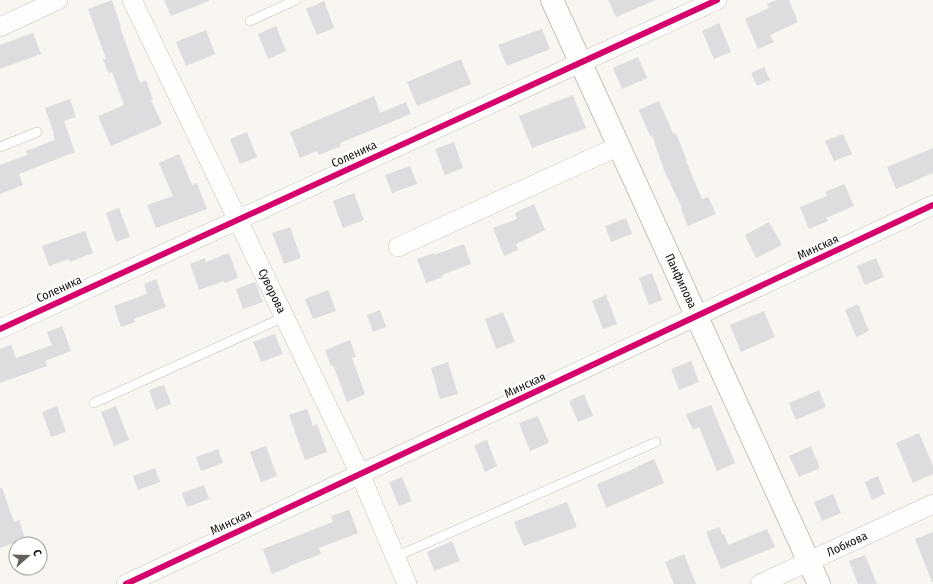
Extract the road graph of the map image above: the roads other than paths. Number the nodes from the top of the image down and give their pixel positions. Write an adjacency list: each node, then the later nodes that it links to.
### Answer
1 (58, 0): 7 (street)
2 (132, 0): 13 (street, Суворова)
3 (296, 0): 6 (lane)
4 (552, 0): 8 (street, Панфилова)
5 (717, 0): 8 (street, Соленика)
6 (250, 21)
7 (0, 26)
8 (581, 62): 10 (street, Панфилова); 13 (street, Соленика)
9 (37, 132): 11 (lane)
10 (619, 146): 14 (street); 15 (street, Панфилова)
11 (0, 147)
12 (933, 205): 15 (street, Минская)
13 (238, 220): 16 (street, Суворова); 17 (street, Соленика)
14 (398, 247)
15 (697, 316): 20 (street, Минская); 23 (street, Панфилова)
16 (284, 317): 18 (lane); 20 (street, Суворова)
17 (0, 329)
18 (94, 403)
19 (656, 442): 22 (lane)
20 (360, 474): 22 (street, Суворова); 24 (street, Минская)
21 (933, 504): 23 (street, Лобкова)
22 (395, 557): 25 (street, Суворова)
23 (809, 562): 26 (street, Лобкова); 27 (street, Панфилова)
24 (126, 584)
25 (407, 584)
26 (760, 584)
27 (819, 584)

